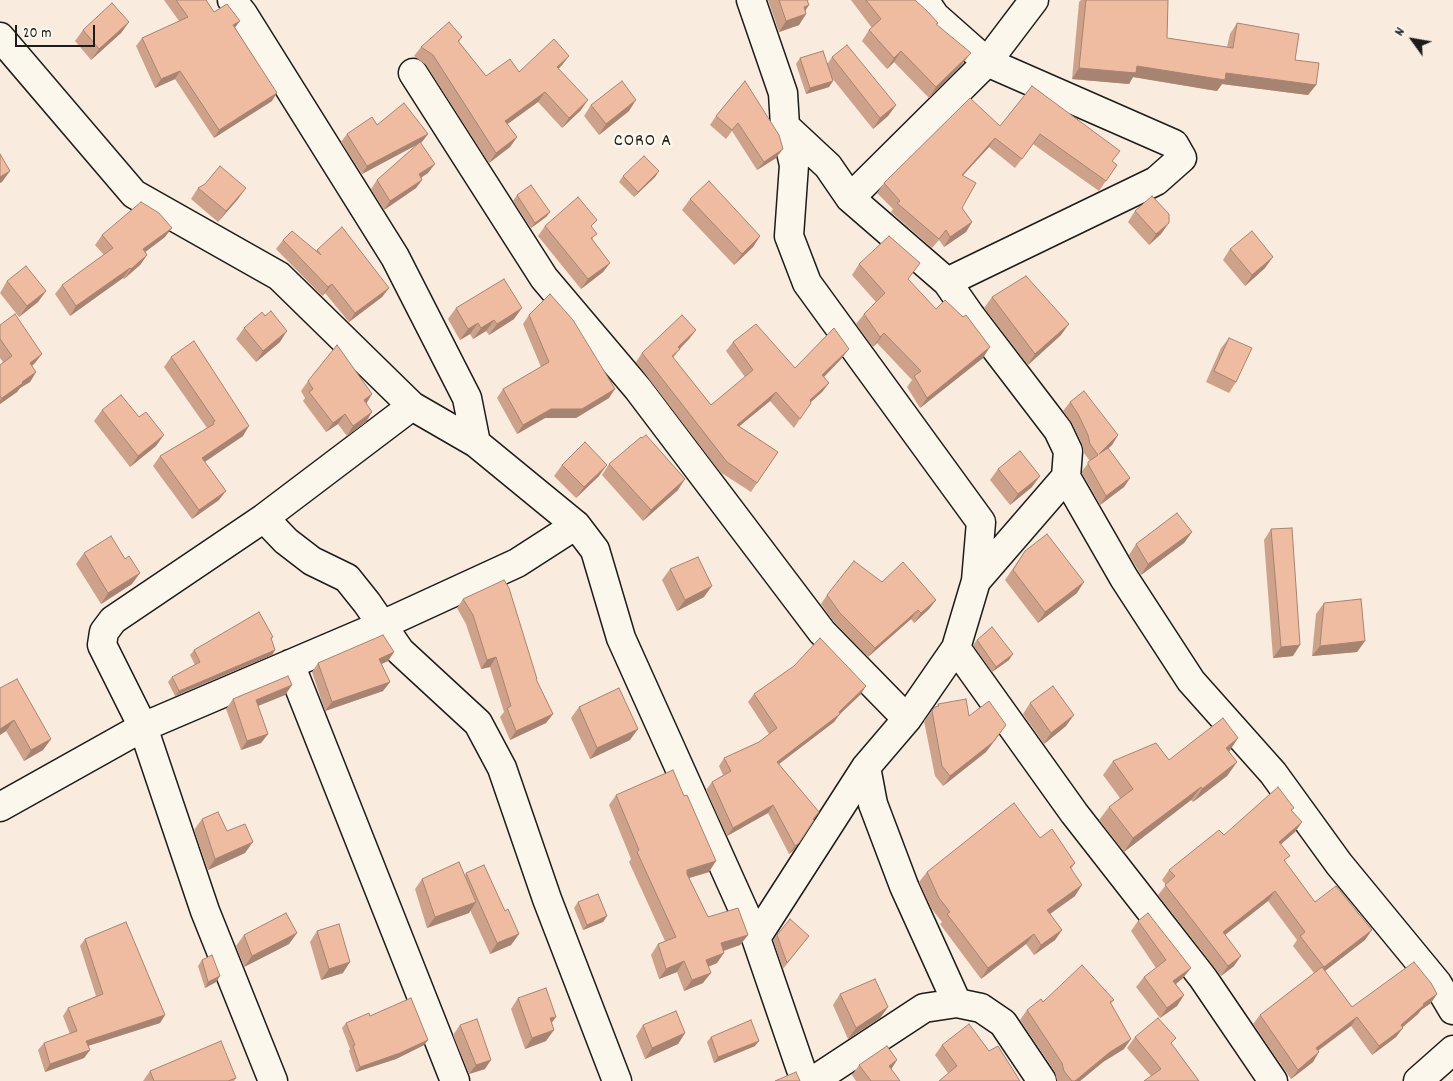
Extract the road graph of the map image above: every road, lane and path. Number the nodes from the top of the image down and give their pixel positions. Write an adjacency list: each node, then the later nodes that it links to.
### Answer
1 (232, 0): 12 (street)
2 (752, 0): 8 (street)
3 (924, 0): 6 (street)
4 (1034, 0): 6 (street)
5 (0, 37): 11 (street)
6 (987, 62): 9 (street); 10 (street)
7 (413, 73): 20 (street)
8 (785, 126): 9 (street); 16 (street)
9 (850, 198): 10 (street)
10 (947, 282): 13 (street)
11 (412, 406): 12 (street); 14 (street)
12 (476, 443): 15 (street)
13 (1066, 476): 16 (street); 26 (street)
14 (264, 518): 17 (street); 21 (street)
15 (576, 524): 17 (street); 24 (street)
16 (976, 581): 18 (street)
17 (382, 625): 19 (street); 30 (street)
18 (956, 648): 20 (street); 34 (street)
19 (290, 664): 21 (street); 29 (street)
20 (907, 719): 22 (street)
21 (143, 727): 23 (street); 28 (street)
22 (866, 767): 24 (street); 25 (street)
23 (0, 807)
24 (756, 938): 31 (street)
25 (957, 1002): 32 (street); 33 (street)
26 (1453, 1010)
27 (1453, 1050): 35 (street)
28 (273, 1081)
29 (455, 1081)
30 (617, 1081)
31 (805, 1081)
32 (813, 1081)
33 (1042, 1081)
34 (1274, 1081)
35 (1418, 1081)

